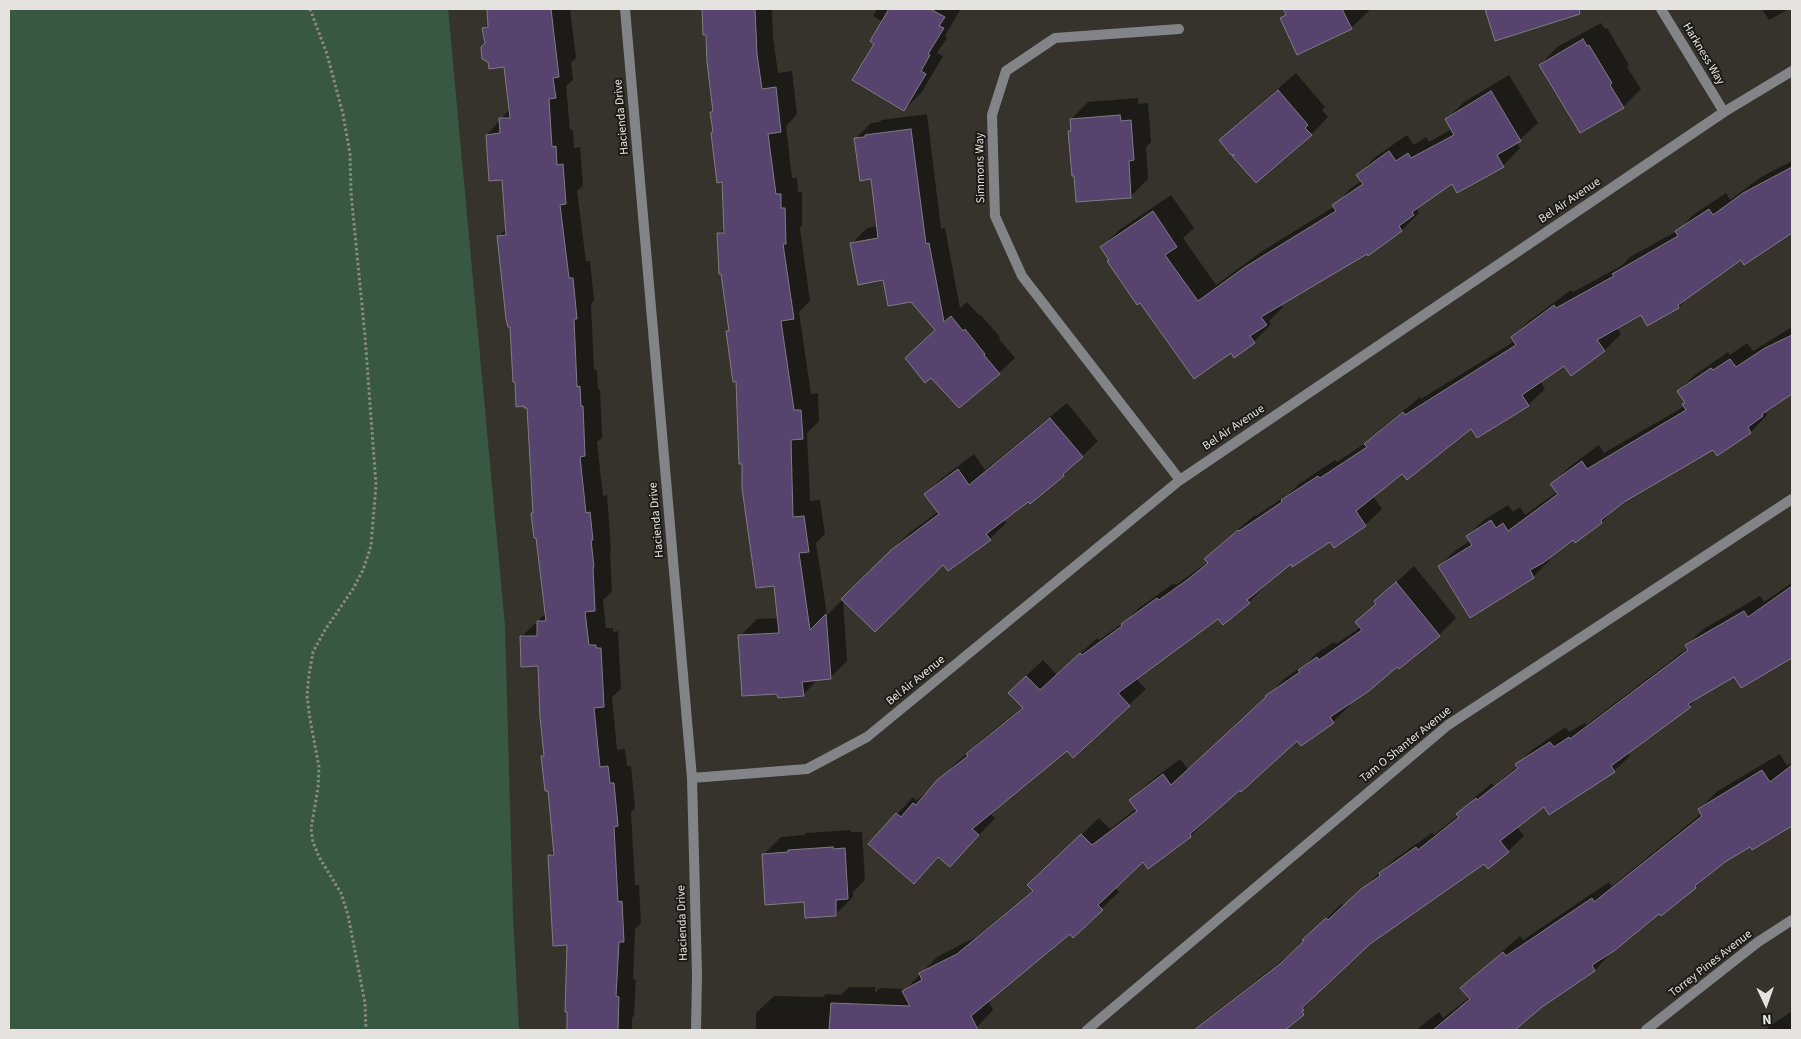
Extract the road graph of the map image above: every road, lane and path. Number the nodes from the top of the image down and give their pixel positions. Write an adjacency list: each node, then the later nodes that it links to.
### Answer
1 (310, 9): 11 (path)
2 (625, 9): 9 (street, Hacienda Drive)
3 (1661, 9): 6 (street, Harkness Way)
4 (1179, 29): 7 (street, Simmons Way)
5 (1792, 71): 6 (street, Bel Air Avenue)
6 (1724, 112): 7 (street, Bel Air Avenue)
7 (1180, 480): 9 (street, Bel Air Avenue)
8 (1792, 499): 13 (street, Tam O Shanter Avenue)
9 (692, 778): 12 (street, Hacienda Drive)
10 (1792, 920): 14 (street, Torrey Pines Avenue)
11 (366, 1030)
12 (696, 1030)
13 (1087, 1030)
14 (1646, 1030)

